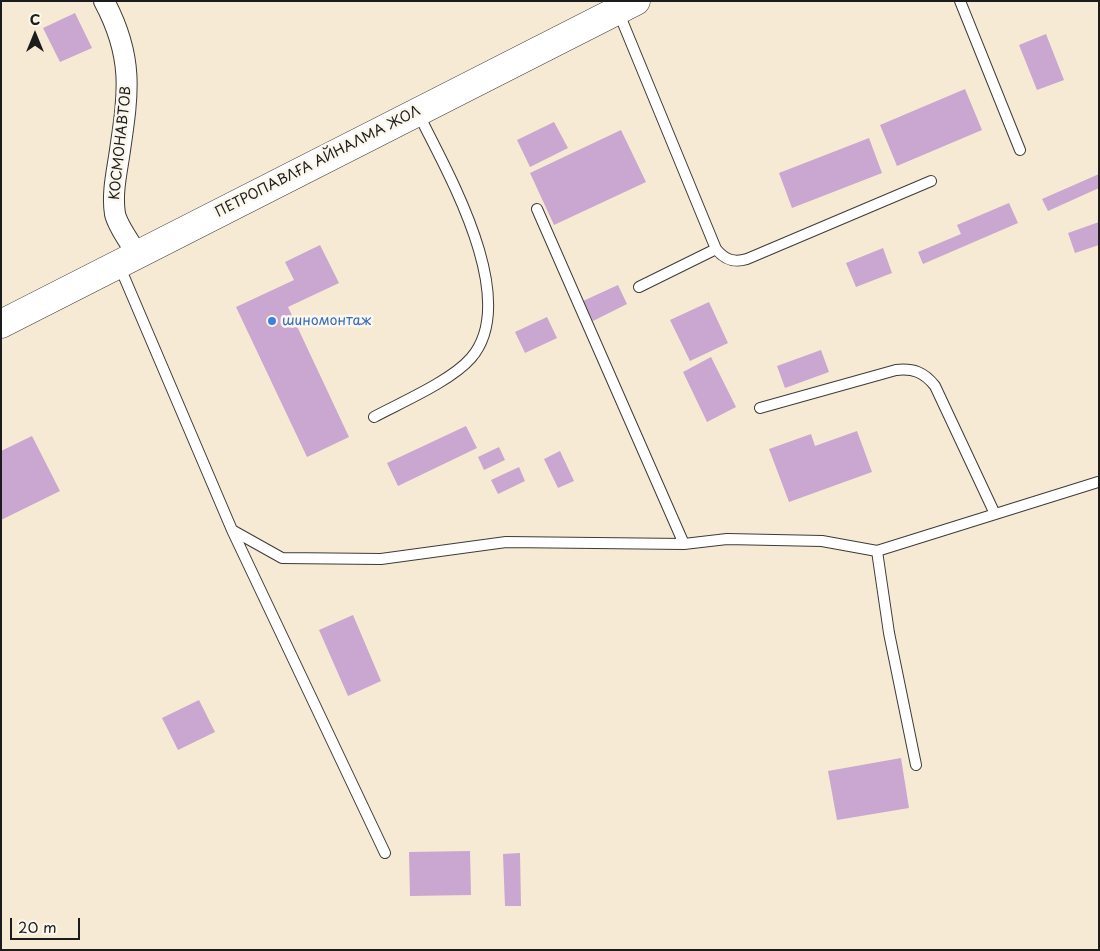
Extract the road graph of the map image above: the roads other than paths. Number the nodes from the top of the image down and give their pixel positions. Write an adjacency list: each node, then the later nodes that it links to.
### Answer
1 (104, 1): 9 (street, КОСМОНАВТОВ)
2 (960, 1): 5 (lane)
3 (627, 6): 4 (highway, ПЕТРОПАВЛҒА АЙНАЛМА ЖОЛ); 8 (lane)
4 (418, 112): 9 (highway, ПЕТРОПАВЛҒА АЙНАЛМА ЖОЛ); 13 (lane)
5 (1020, 150)
6 (931, 181): 8 (lane)
7 (537, 209): 17 (lane)
8 (716, 249): 10 (lane)
9 (128, 259): 11 (highway, ПЕТРОПАВЛҒА АЙНАЛМА ЖОЛ); 16 (lane)
10 (639, 287)
11 (1, 324)
12 (760, 408): 15 (lane)
13 (374, 417)
14 (1098, 482): 15 (lane)
15 (995, 514): 18 (lane)
16 (232, 530): 17 (lane); 20 (lane)
17 (684, 544): 18 (lane)
18 (877, 551): 19 (lane)
19 (916, 766)
20 (384, 853)

